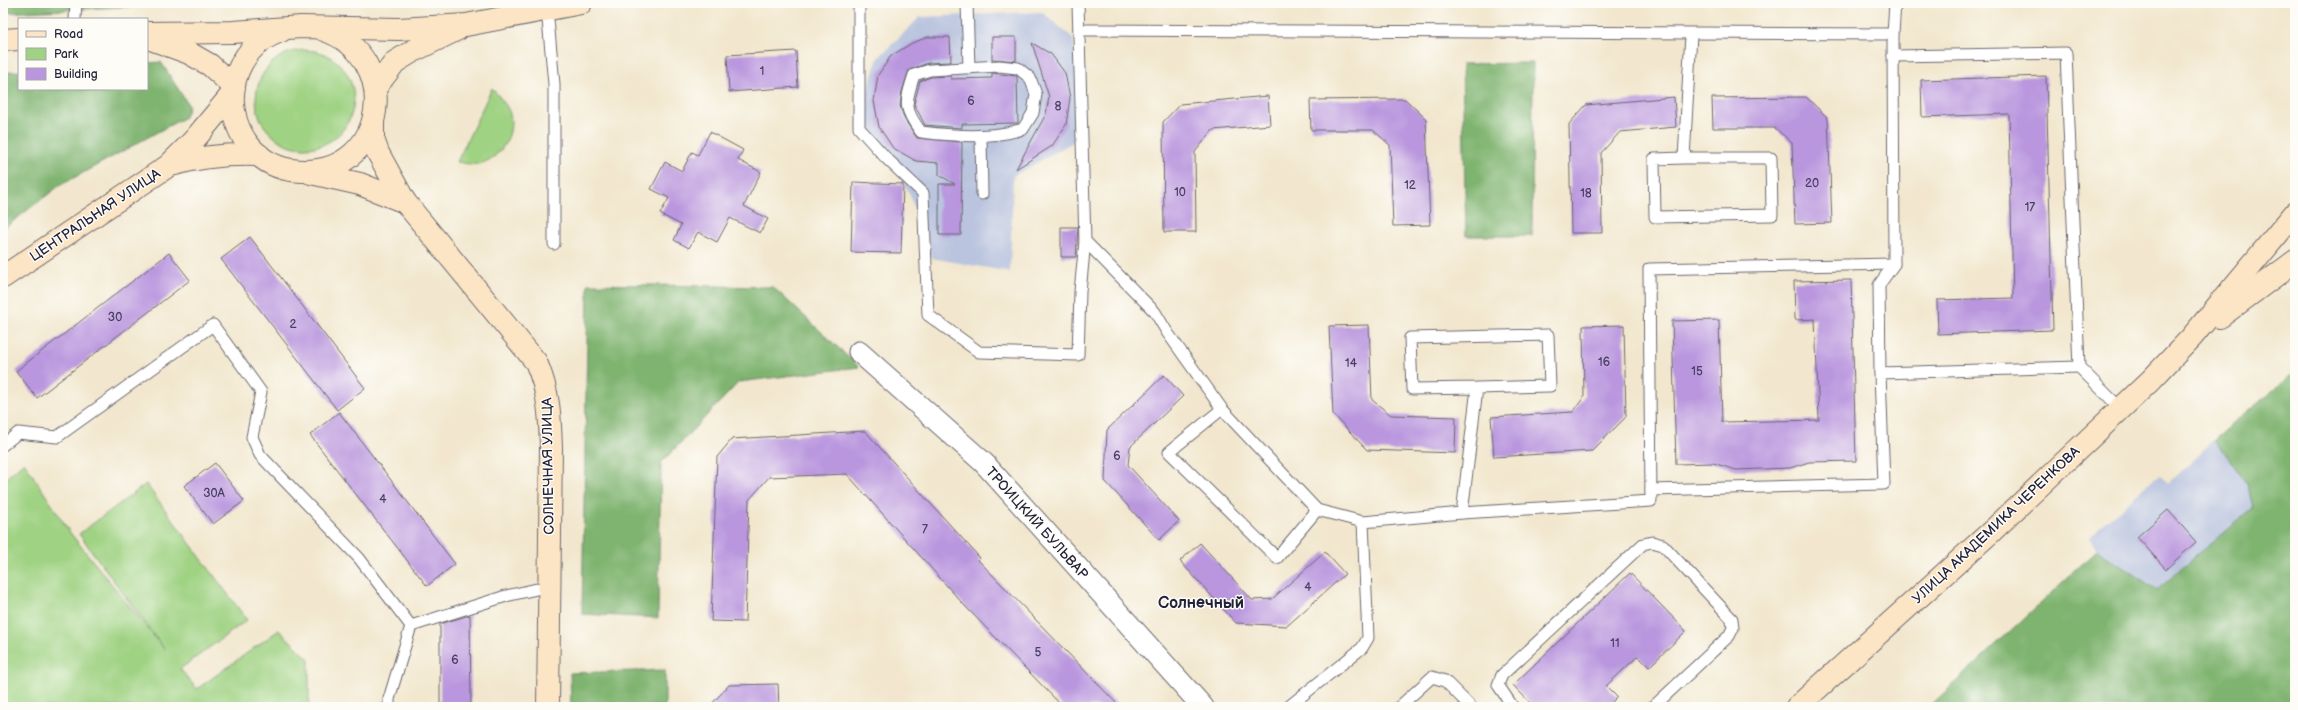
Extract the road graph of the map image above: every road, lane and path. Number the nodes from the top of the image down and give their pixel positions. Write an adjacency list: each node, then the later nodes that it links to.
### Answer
1 (76, 3): 8 (lane)
2 (581, 3): 7 (main road)
3 (859, 3): 32 (lane)
4 (967, 3): 20 (lane)
5 (1078, 3): 12 (lane)
6 (1895, 3): 15 (lane)
7 (547, 8): 9 (main road); 33 (lane)
8 (75, 18)
9 (466, 25): 11 (main road); 21 (main road)
10 (290, 28): 11 (main road); 13 (main road); 22 (main road)
11 (313, 28): 21 (main road)
12 (1079, 30): 14 (lane); 32 (lane)
13 (148, 34)
14 (1691, 34): 15 (lane); 26 (lane)
15 (1893, 34): 19 (lane)
16 (148, 38): 22 (main road)
17 (18, 39): 18 (main road)
18 (3, 40)
19 (1893, 56): 35 (lane); 39 (lane)
20 (969, 68): 24 (lane); 24 (lane)
21 (376, 87): 23 (main road)
22 (233, 90): 25 (main road); 27 (main road, ЦЕНТРАЛЬНАЯ УЛИЦА)
23 (373, 122): 28 (main road); 30 (main road, СОЛНЕЧНАЯ УЛИЦА)
24 (981, 136): 29 (lane)
25 (259, 155): 27 (main road, ЦЕНТРАЛЬНАЯ УЛИЦА); 28 (main road)
26 (1684, 158): 26 (lane)
27 (168, 166): 36 (main road, ЦЕНТРАЛЬНАЯ УЛИЦА)
28 (302, 171): 30 (main road, СОЛНЕЧНАЯ УЛИЦА)
29 (982, 194)
30 (405, 202): 49 (main road, СОЛНЕЧНАЯ УЛИЦА)
31 (2295, 213): 37 (main road, УЛИЦА АКАДЕМИКА ЧЕРЕНКОВА)
32 (1085, 241): 42 (lane)
33 (554, 244)
34 (2295, 261): 37 (main road, УЛИЦА АКАДЕМИКА ЧЕРЕНКОВА)
35 (1894, 264): 40 (lane); 45 (lane)
36 (3, 276)
37 (2191, 338): 43 (main road, УЛИЦА АКАДЕМИКА ЧЕРЕНКОВА)
38 (859, 352): 53 (street, ТРОИЦКИЙ БУЛЬВАР)
39 (2079, 367): 40 (lane); 43 (lane)
40 (1880, 373): 45 (lane)
41 (1477, 388): 41 (lane); 47 (lane)
42 (1222, 409): 46 (lane); 46 (lane)
43 (2121, 409): 59 (main road, УЛИЦА АКАДЕМИКА ЧЕРЕНКОВА)
44 (3, 445): 50 (lane)
45 (1651, 490): 47 (lane)
46 (1317, 510): 48 (lane)
47 (1462, 513): 48 (lane)
48 (1363, 522): 54 (lane)
49 (550, 586): 50 (lane); 52 (main road, СОЛНЕЧНАЯ УЛИЦА)
50 (411, 626): 51 (lane)
51 (389, 707)
52 (548, 707)
53 (1203, 707)
54 (1288, 707)
55 (1400, 707): 56 (lane)
56 (1471, 707)
57 (1514, 707): 58 (lane)
58 (1653, 707)
59 (1797, 707)

